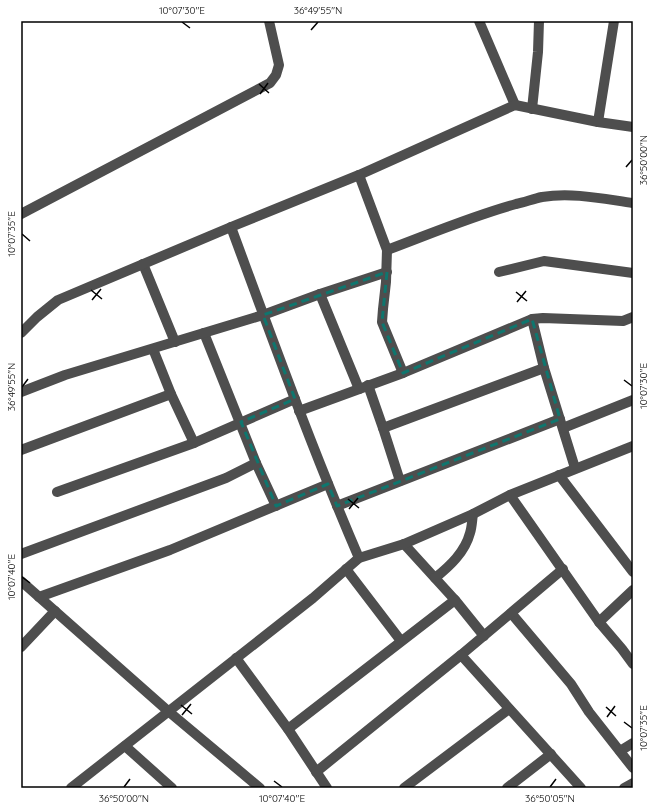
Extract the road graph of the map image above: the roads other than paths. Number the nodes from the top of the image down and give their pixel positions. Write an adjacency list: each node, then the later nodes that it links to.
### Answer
1 (269, 21): 11 (street)
2 (479, 21): 5 (street)
3 (539, 21): 6 (street)
4 (614, 21): 7 (street)
5 (515, 105): 6 (street); 9 (street)
6 (532, 109): 7 (street)
7 (598, 122): 8 (street)
8 (633, 127)
9 (359, 175): 12 (street); 13 (street)
10 (633, 203): 13 (street)
11 (21, 214)
12 (231, 227): 14 (street); 19 (street)
13 (387, 250): 15 (street)
14 (143, 264): 23 (street); 24 (street)
15 (386, 272): 18 (street); 27 (street)
16 (500, 272): 17 (street)
17 (633, 273)
18 (320, 294): 19 (street); 28 (street)
19 (263, 314): 22 (street); 31 (street)
20 (633, 317): 21 (street)
21 (532, 319): 26 (street); 27 (street)
22 (204, 333): 24 (street); 34 (street)
23 (21, 334)
24 (175, 342): 25 (street)
25 (153, 349): 29 (street); 30 (street)
26 (544, 368): 35 (street); 36 (street)
27 (403, 373): 28 (street)
28 (363, 387): 33 (street); 36 (street)
29 (21, 392)
30 (171, 394): 37 (street); 39 (street)
31 (295, 398): 33 (street); 34 (street)
32 (633, 400): 35 (street)
33 (299, 411): 44 (street)
34 (241, 422): 37 (street); 40 (street)
35 (562, 423): 41 (street); 43 (street)
36 (383, 428): 43 (street)
37 (194, 443): 45 (street)
38 (633, 446): 41 (street)
39 (21, 450)
40 (256, 464): 47 (street); 51 (street)
41 (576, 468): 42 (street)
42 (559, 476): 46 (street); 55 (street)
43 (400, 482): 48 (street)
44 (328, 484): 47 (street); 48 (street)
45 (57, 492)
46 (510, 495): 49 (street); 54 (street)
47 (276, 506): 59 (street)
48 (337, 506): 52 (street)
49 (472, 514): 50 (street); 56 (street)
50 (404, 544): 52 (street); 56 (street)
51 (21, 554)
52 (359, 558): 53 (street)
53 (346, 569): 65 (street); 68 (street)
54 (563, 569): 62 (street); 63 (street)
55 (633, 572)
56 (435, 578): 60 (street)
57 (21, 581): 59 (street)
58 (633, 590): 63 (street)
59 (39, 597): 61 (street)
60 (455, 600): 64 (street); 65 (street)
61 (55, 611): 66 (street); 71 (street)
62 (511, 613): 64 (street); 75 (street)
63 (599, 622): 69 (street)
64 (484, 636): 67 (street)
65 (401, 641): 72 (street)
66 (21, 647)
67 (461, 655): 70 (street); 78 (street)
68 (236, 658): 71 (street); 72 (street)
69 (633, 664)
70 (509, 710): 76 (street); 84 (street)
71 (168, 711): 74 (street); 82 (street)
72 (288, 729): 78 (street)
73 (633, 743): 75 (street)
74 (125, 746): 80 (street); 81 (street)
75 (620, 751): 77 (street)
76 (551, 754): 85 (street); 86 (street)
77 (633, 768)
78 (316, 772): 83 (street)
79 (633, 783): 87 (street)
80 (71, 788)
81 (172, 788)
82 (260, 788)
83 (327, 788)
84 (404, 788)
85 (507, 788)
86 (581, 788)
87 (624, 788)

